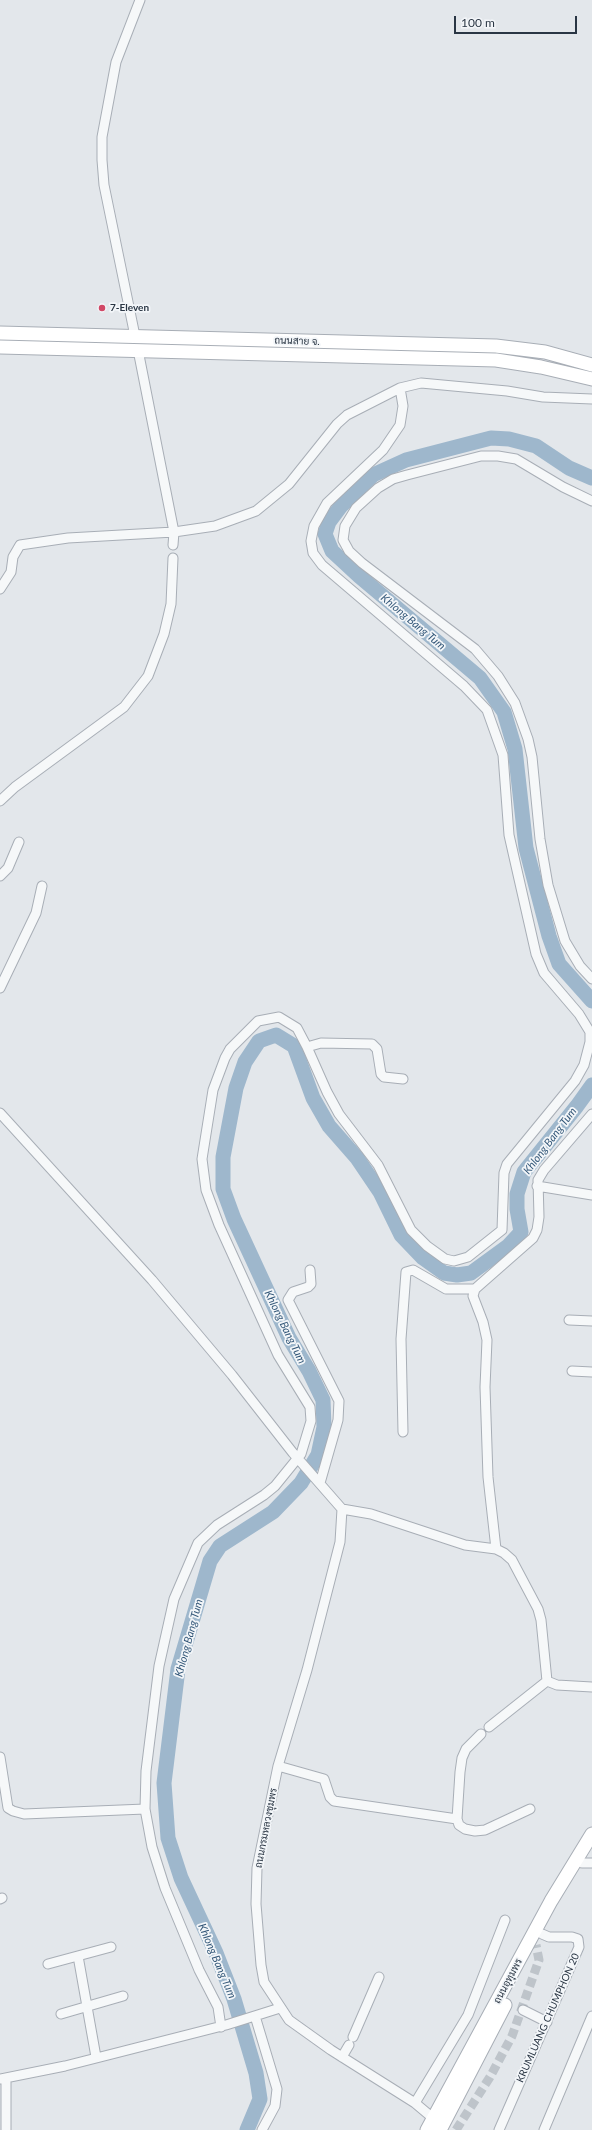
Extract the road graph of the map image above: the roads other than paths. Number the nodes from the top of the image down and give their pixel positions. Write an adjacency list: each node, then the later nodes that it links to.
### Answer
1 (140, 0): 3 (street)
2 (0, 333): 3 (main road, ถนนสาย จ.)
3 (135, 336): 5 (main road); 6 (main road, ถนนสาย จ.)
4 (0, 347): 5 (main road, ถนนสาย จ.)
5 (138, 350): 7 (main road, ถนนสาย จ.); 11 (street)
6 (592, 365)
7 (592, 379)
8 (400, 388): 9 (street); 11 (street); 21 (street)
9 (592, 399)
10 (592, 501): 19 (street)
11 (174, 532): 12 (street); 14 (street)
12 (173, 545)
13 (173, 558): 15 (street)
14 (0, 589)
15 (0, 801)
16 (19, 842): 17 (street)
17 (0, 876)
18 (42, 886): 20 (street)
19 (592, 979)
20 (0, 988)
21 (307, 1046): 22 (street); 34 (street)
22 (403, 1079)
23 (0, 1112): 34 (street)
24 (592, 1114): 25 (street)
25 (537, 1186): 26 (street); 28 (street)
26 (592, 1195)
27 (310, 1270): 35 (street)
28 (474, 1289): 33 (street); 37 (street)
29 (569, 1320): 30 (street)
30 (592, 1321)
31 (572, 1371): 32 (street)
32 (592, 1372)
33 (403, 1432)
34 (301, 1462): 35 (street); 44 (street)
35 (318, 1481): 36 (street)
36 (342, 1509): 37 (street); 43 (street, ถนนกรมหลวงชุมพร)
37 (496, 1549): 38 (street)
38 (547, 1681): 39 (street); 40 (street)
39 (592, 1687)
40 (489, 1727)
41 (481, 1734): 46 (street)
42 (0, 1757): 44 (street)
43 (278, 1766): 46 (street); 58 (street, ถนนกรมหลวงชุมพร)
44 (145, 1809): 64 (street)
45 (530, 1809): 46 (street)
46 (457, 1819)
47 (592, 1834): 69 (main road, ถนนอุทุมพร)
48 (592, 1850): 49 (main road, ถนนอุทุมพร)
49 (587, 1863): 51 (main road, ถนนอุทุมพร)
50 (504, 1920): 68 (street)
51 (542, 1934): 63 (street, KRUMLUANG CHUMPHON 20); 69 (main road, ถนนอุทุมพร)
52 (111, 1947): 53 (street)
53 (78, 1956): 54 (street); 57 (street)
54 (48, 1964)
55 (379, 1977): 65 (street)
56 (123, 1996): 57 (street)
57 (88, 2007): 60 (street); 66 (street)
58 (280, 2008): 62 (street); 65 (street, ถนนกรมหลวงชุมพร)
59 (522, 2010): 63 (street)
60 (61, 2014)
61 (592, 2016): 73 (street)
62 (254, 2017): 64 (street); 71 (street)
63 (547, 2022): 72 (street, KRUMLUANG CHUMPHON 20)
64 (223, 2026): 66 (street)
65 (342, 2057): 68 (street, ถนนกรมหลวงชุมพร)
66 (96, 2058): 67 (street)
67 (3, 2078): 70 (street)
68 (415, 2102): 69 (street, ถนนกรมหลวงชุมพร)
69 (438, 2127)
70 (6, 2130)
71 (262, 2130)
72 (499, 2130)
73 (544, 2130)

